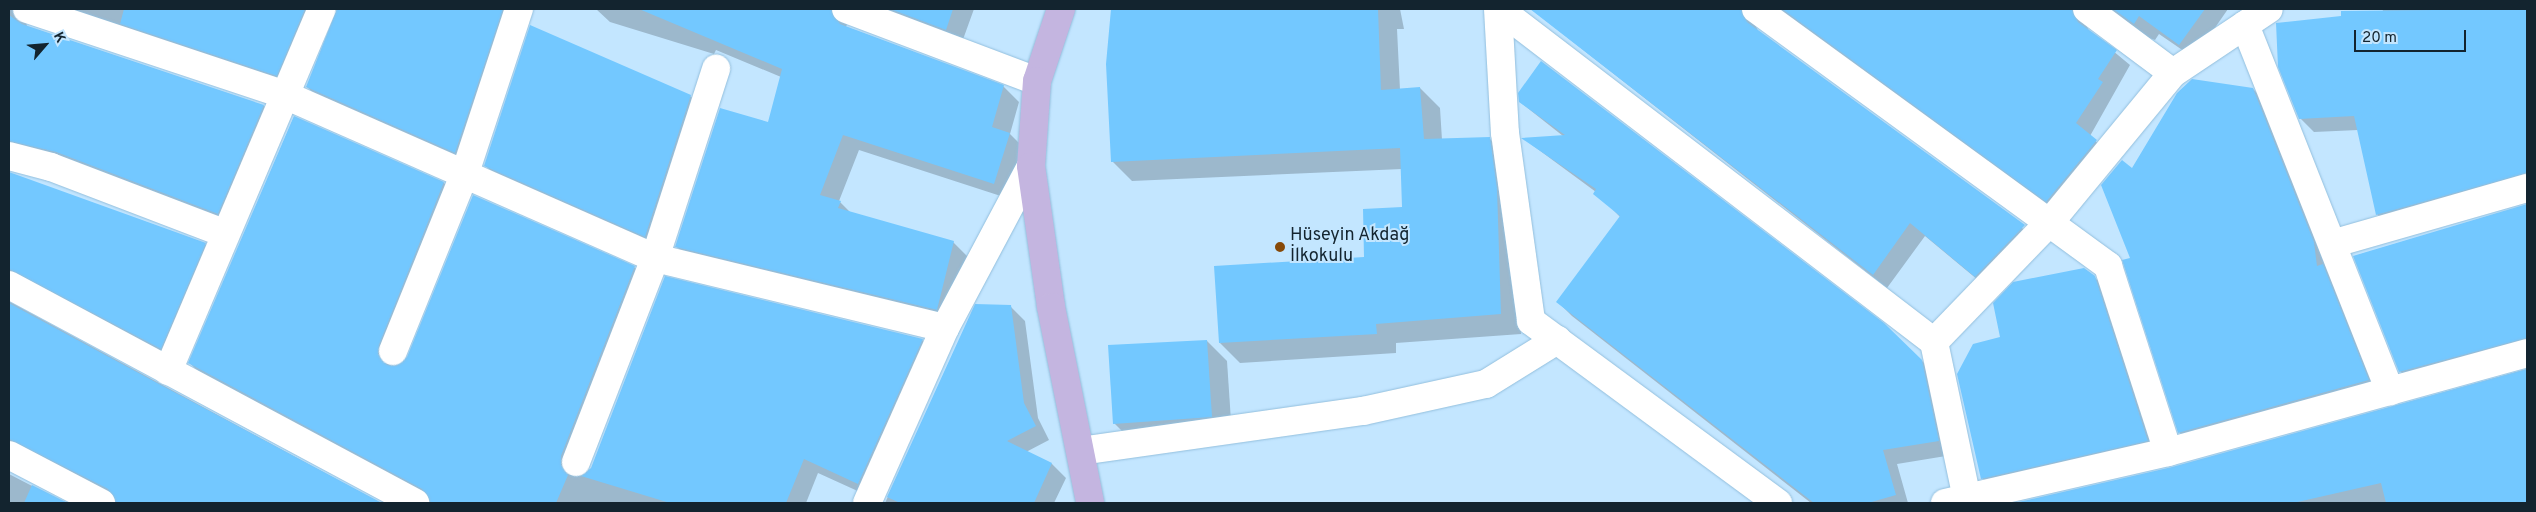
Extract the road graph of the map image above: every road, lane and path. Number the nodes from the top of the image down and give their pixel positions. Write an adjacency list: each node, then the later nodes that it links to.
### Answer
1 (26, 9): 14 (street)
2 (322, 9): 14 (street)
3 (519, 9): 17 (street)
4 (846, 9): 13 (street)
5 (1060, 9): 13 (main road)
6 (1498, 9): 25 (street); 26 (street)
7 (1756, 9): 19 (street)
8 (2086, 9): 12 (street)
9 (2269, 9): 10 (street)
10 (2245, 25): 12 (street); 21 (street)
11 (716, 69): 22 (street)
12 (2173, 73): 19 (street)
13 (1038, 81): 16 (main road)
14 (286, 94): 17 (street); 20 (street)
15 (9, 156): 20 (street)
16 (1031, 166): 24 (street); 31 (main road)
17 (465, 173): 22 (street); 27 (street)
18 (2527, 188): 21 (street)
19 (2050, 222): 26 (street); 32 (street)
20 (226, 234): 29 (street)
21 (2335, 244): 30 (street)
22 (655, 258): 24 (street); 33 (street)
23 (9, 285): 29 (street)
24 (945, 328): 38 (street)
25 (1557, 340): 31 (street); 40 (street)
26 (1934, 342): 35 (street)
27 (393, 351)
28 (2527, 353): 30 (street)
29 (168, 371): 37 (street)
30 (2390, 391): 32 (street)
31 (1081, 451): 39 (main road)
32 (2168, 452): 35 (street)
33 (576, 462)
34 (12, 464): 36 (street)
35 (1956, 501)
36 (101, 503)
37 (415, 503)
38 (867, 503)
39 (1090, 503)
40 (1776, 503)

